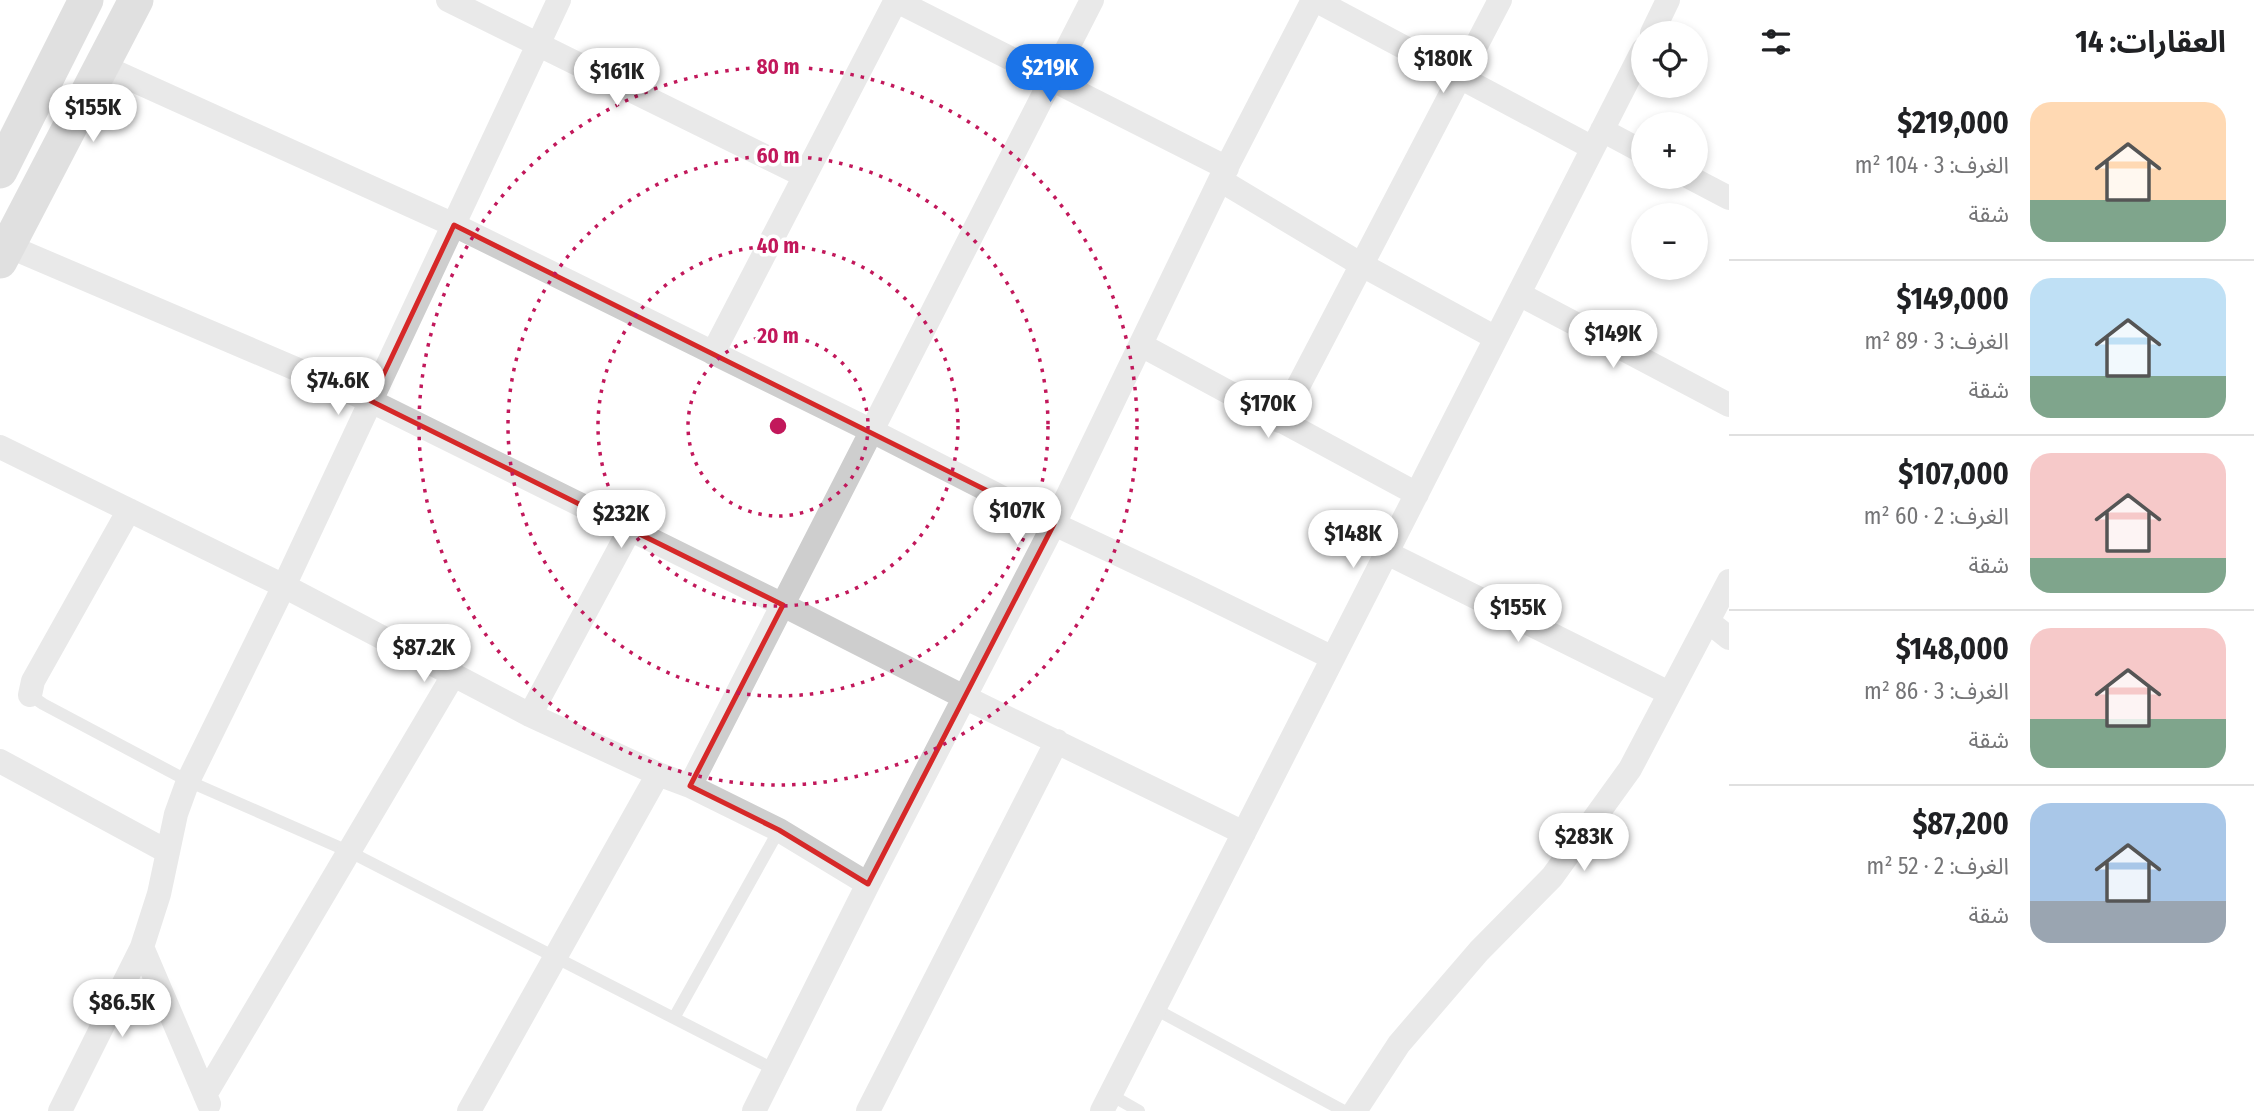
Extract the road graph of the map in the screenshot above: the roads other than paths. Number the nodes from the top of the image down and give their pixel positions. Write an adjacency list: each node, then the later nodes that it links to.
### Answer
1 (86, 0): 18 (street)
2 (136, 0): 12 (street)
3 (448, 0): 11 (street)
4 (559, 0): 11 (street)
5 (896, 0): 15 (street); 20 (street)
6 (1092, 0): 15 (street)
7 (1314, 0): 14 (street); 19 (street)
8 (1500, 0): 14 (street)
9 (1668, 0): 10 (street)
10 (1657, 21)
11 (538, 44): 20 (street); 23 (street)
12 (102, 66): 23 (street); 24 (street)
13 (1631, 74): 16 (street)
14 (1459, 78): 16 (street); 25 (street)
15 (1051, 79): 19 (street); 33 (street)
16 (1598, 139): 17 (street); 26 (street)
17 (1631, 149)
18 (0, 171)
19 (1224, 174): 25 (street); 28 (street)
20 (805, 176): 29 (street)
21 (1708, 187): 22 (street)
22 (1729, 198)
23 (454, 225): 29 (street); 30 (street)
24 (4, 253): 30 (street)
25 (1362, 265): 27 (street); 32 (street)
26 (1519, 293): 27 (street); 31 (street)
27 (1496, 338): 35 (street)
28 (1141, 345): 32 (street); 37 (street)
29 (713, 353): 33 (street)
30 (371, 401): 38 (street); 41 (street)
31 (1729, 405)
32 (1280, 421): 35 (street)
33 (872, 431): 37 (street); 42 (street)
34 (0, 447): 36 (street)
35 (1417, 494): 39 (street)
36 (129, 510): 41 (street); 48 (street)
37 (1054, 524): 45 (street); 49 (street)
38 (630, 529): 42 (street); 50 (street)
39 (1387, 553): 45 (street); 47 (street)
40 (1729, 581): 43 (street)
41 (284, 586): 46 (street); 54 (street)
42 (783, 605): 49 (street); 55 (street)
43 (1709, 622): 44 (street); 47 (street)
44 (1729, 638)
45 (1333, 658): 57 (street)
46 (454, 674): 50 (street); 59 (street)
47 (1669, 693): 74 (street)
48 (30, 695): 54 (lane)
49 (964, 697): 51 (street); 60 (street)
50 (530, 715): 53 (street)
51 (1057, 741): 57 (street); 71 (street)
52 (3, 771): 58 (street)
53 (658, 774): 55 (street); 62 (street)
54 (188, 781): 58 (street); 59 (lane)
55 (690, 786): 56 (street)
56 (779, 830): 60 (street); 64 (lane)
57 (1244, 833): 63 (street)
58 (168, 852): 61 (street)
59 (350, 852): 62 (lane); 66 (street)
60 (868, 884): 65 (street)
61 (142, 947): 66 (street); 68 (street)
62 (555, 957): 64 (lane); 69 (street)
63 (1154, 1009): 67 (street); 73 (lane)
64 (674, 1018): 65 (lane)
65 (775, 1070): 70 (street)
66 (208, 1103)
67 (1107, 1103): 72 (lane)
68 (60, 1111)
69 (469, 1111)
70 (754, 1111)
71 (868, 1111)
72 (1139, 1111)
73 (1344, 1111)
74 (1355, 1111)

